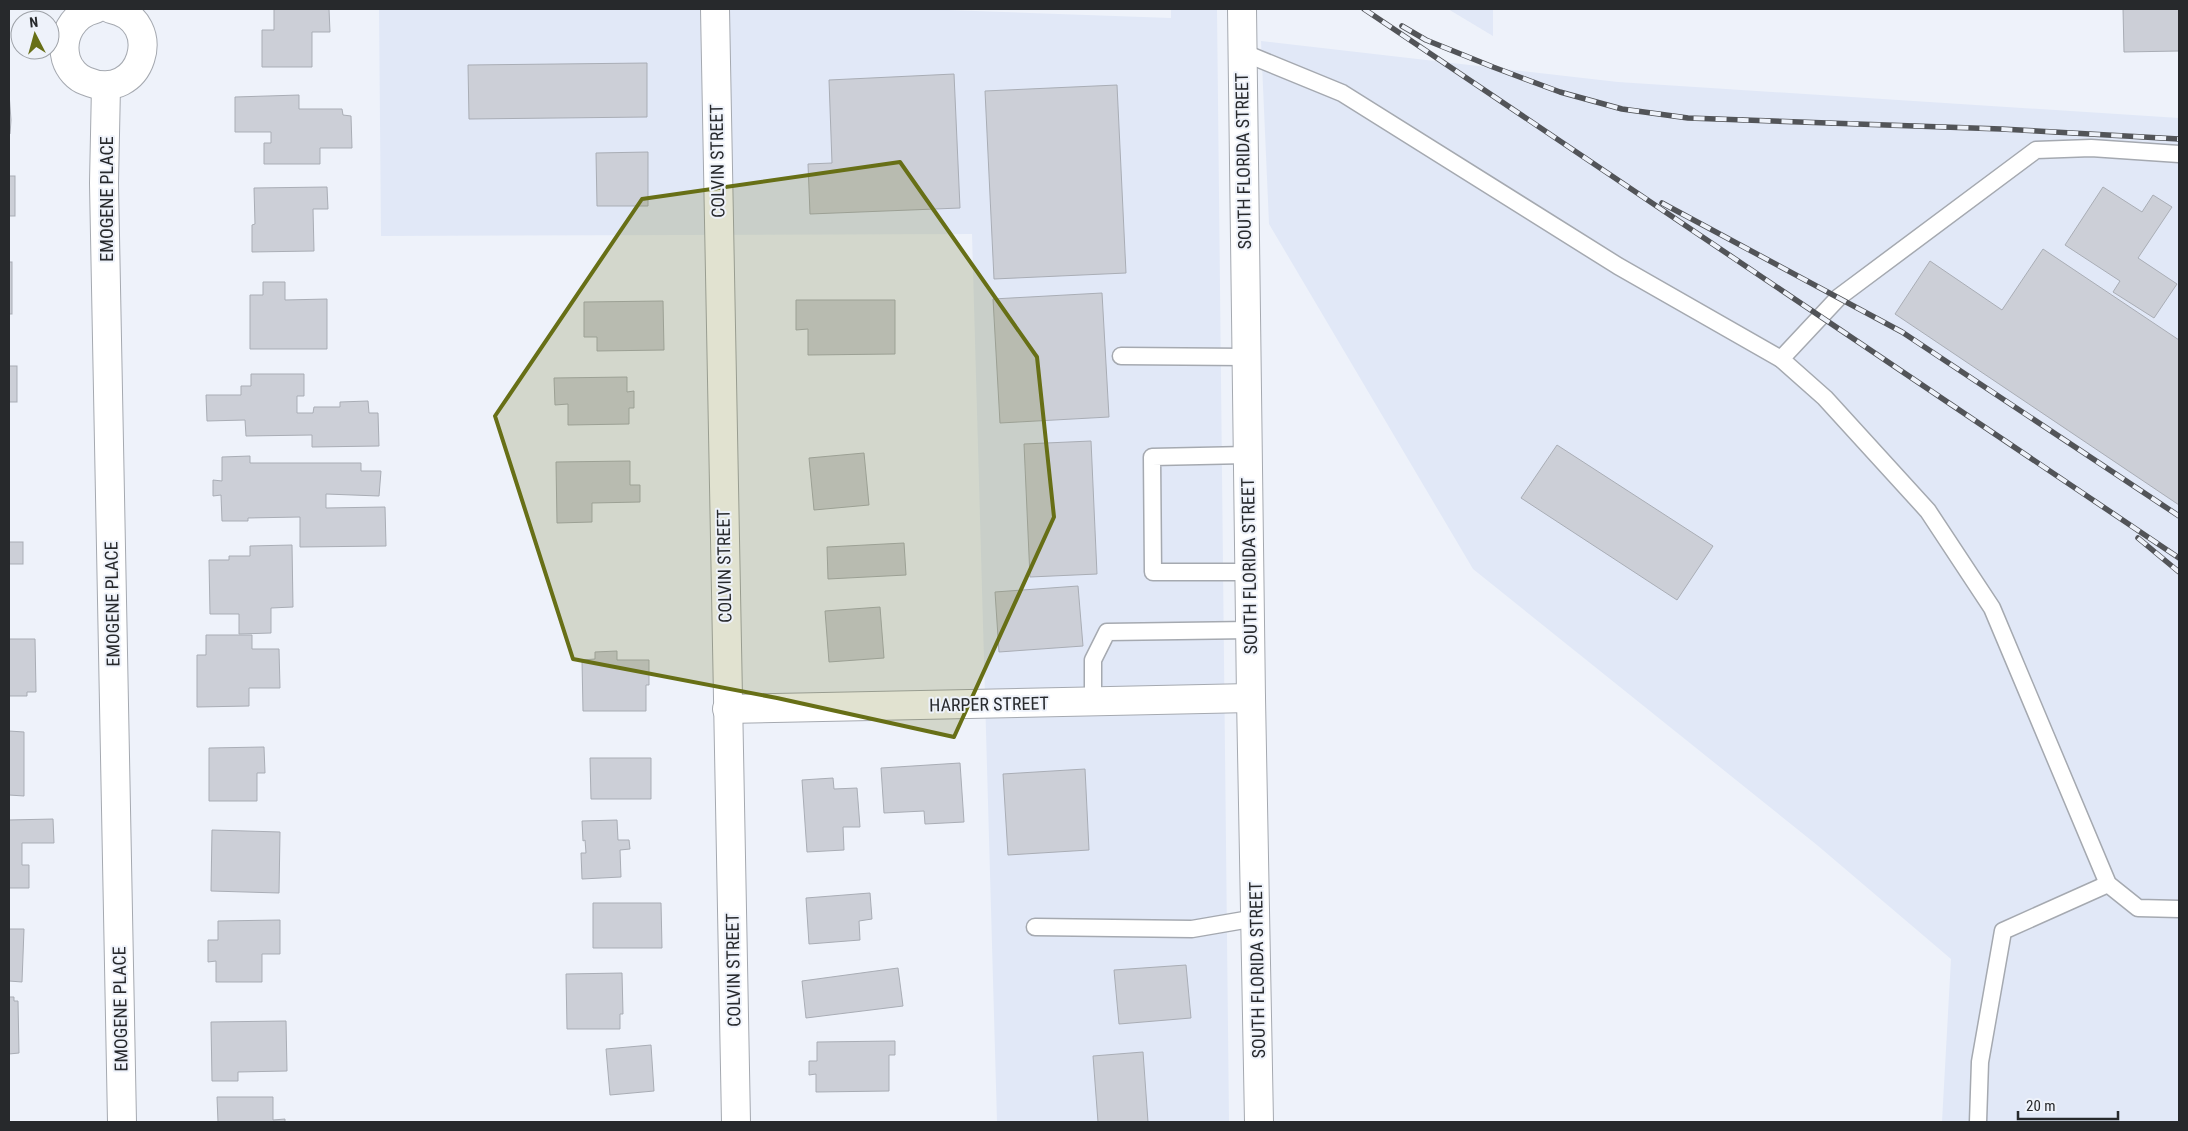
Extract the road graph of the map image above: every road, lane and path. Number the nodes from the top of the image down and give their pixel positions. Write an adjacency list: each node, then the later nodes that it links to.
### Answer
1 (95, 9): 6 (street)
2 (111, 9): 6 (street)
3 (715, 9): 16 (street, COLVIN STREET)
4 (1242, 9): 5 (street, SOUTH FLORIDA STREET)
5 (1242, 52): 9 (street, SOUTH FLORIDA STREET); 10 (lane)
6 (106, 86): 21 (street, EMOGENE PLACE)
7 (2179, 154): 10 (lane)
8 (1121, 356): 9 (lane)
9 (1246, 357): 11 (street, SOUTH FLORIDA STREET)
10 (1782, 359): 17 (lane)
11 (1247, 455): 12 (street, SOUTH FLORIDA STREET); 12 (lane)
12 (1249, 572): 13 (street, SOUTH FLORIDA STREET)
13 (1250, 630): 14 (street, SOUTH FLORIDA STREET); 15 (lane)
14 (1251, 698): 15 (street, HARPER STREET); 19 (street, SOUTH FLORIDA STREET)
15 (1094, 702): 16 (street, HARPER STREET)
16 (727, 709): 22 (street, COLVIN STREET)
17 (2108, 884): 18 (lane); 24 (lane)
18 (2179, 909)
19 (1256, 918): 20 (lane); 23 (street, SOUTH FLORIDA STREET)
20 (1035, 928)
21 (122, 1122)
22 (736, 1122)
23 (1260, 1122)
24 (1978, 1122)

